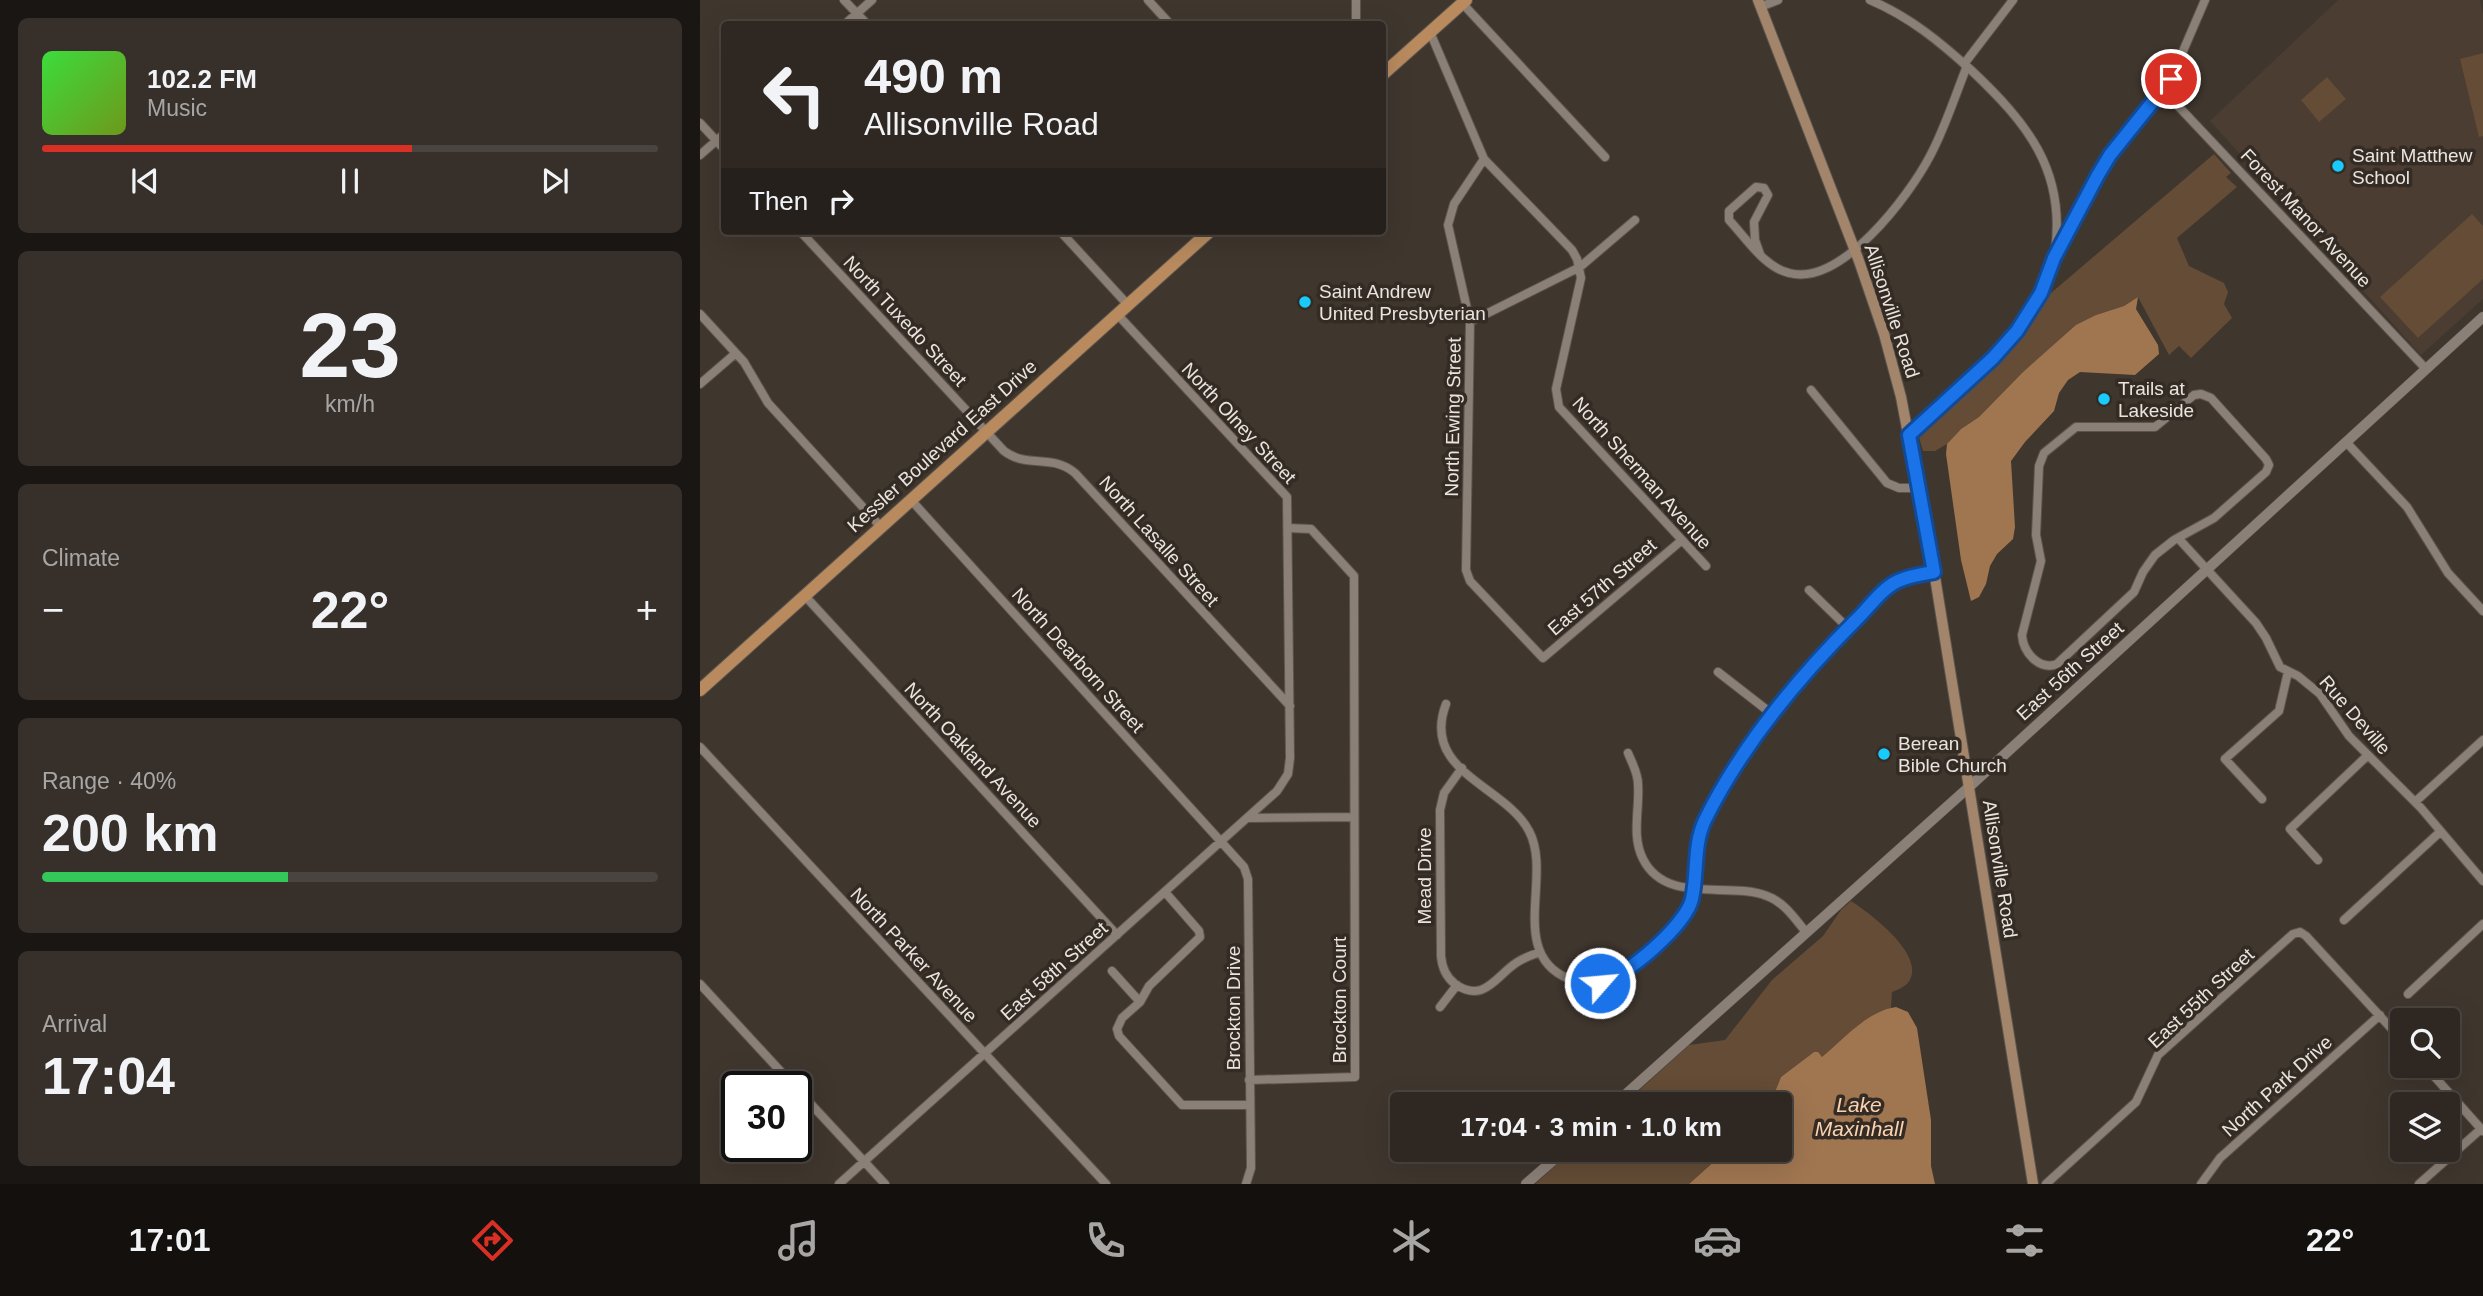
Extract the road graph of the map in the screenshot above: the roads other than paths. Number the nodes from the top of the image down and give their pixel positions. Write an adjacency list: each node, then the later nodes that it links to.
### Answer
1 (844, 0): 11 (street)
2 (872, 0): 11 (street)
3 (1148, 0): 14 (street)
4 (1356, 0): 15 (street)
5 (1778, 0): 10 (street)
6 (1870, 0): 17 (street)
7 (2013, 0): 17 (street)
8 (2205, 0): 19 (street)
9 (1464, 2): 16 (main road); 25 (street)
10 (1759, 3): 31 (main road, Allisonville Road)
11 (857, 14): 12 (street); 13 (street)
12 (849, 21)
13 (864, 21)
14 (1168, 21)
15 (1356, 21)
16 (1430, 32): 18 (main road); 26 (street)
17 (1965, 65): 31 (street); 33 (street)
18 (1386, 71)
19 (2163, 90): 33 (street); 41 (street, Forest Manor Avenue)
20 (700, 123): 22 (street)
21 (721, 137): 22 (street)
22 (717, 141): 23 (street); 24 (street)
23 (721, 146)
24 (700, 155)
25 (1605, 157)
26 (1484, 159): 34 (street); 39 (street, North Ewing Street)
27 (1635, 220): 34 (street)
28 (804, 235): 44 (street, North Tuxedo Street)
29 (1064, 235): 35 (street)
30 (1206, 235): 35 (main road, Kessler Boulevard East Drive)
31 (1854, 248): 32 (street); 45 (main road, Allisonville Road)
32 (1760, 254): 32 (street)
33 (2054, 258): 45 (street)
34 (1580, 267): 39 (street); 52 (street, North Sherman Avenue)
35 (1128, 304): 37 (main road, Kessler Boulevard East Drive)
36 (700, 314): 40 (street)
37 (1117, 314): 44 (main road, Kessler Boulevard East Drive); 50 (street, North Olney Street)
38 (2483, 317): 41 (street, East 56th Street)
39 (1470, 322): 60 (street, North Ewing Street)
40 (736, 353): 42 (street); 49 (street)
41 (2426, 369): 46 (street, East 56th Street)
42 (700, 384)
43 (1811, 390): 47 (street)
44 (987, 432): 48 (main road, Kessler Boulevard East Drive); 65 (street, North Lasalle Street)
45 (1909, 435): 47 (main road, Allisonville Road)
46 (2346, 442): 54 (street, East 56th Street); 58 (street)
47 (1919, 488): 55 (main road, Allisonville Road)
48 (911, 500): 49 (main road, Kessler Boulevard East Drive); 78 (street, North Dearborn Street)
49 (881, 527): 57 (main road, Kessler Boulevard East Drive)
50 (1288, 528): 65 (street); 75 (street, Brockton Court)
51 (2178, 538): 51 (street); 54 (street, Rue Deville)
52 (1682, 540): 53 (street, North Sherman Avenue); 60 (street, East 57th Street)
53 (1706, 566)
54 (2206, 570): 61 (street, Rue Deville); 72 (street, East 56th Street)
55 (1934, 572): 59 (street); 72 (main road, Allisonville Road)
56 (1809, 590): 59 (street)
57 (805, 596): 63 (main road, Kessler Boulevard East Drive); 86 (street, North Oakland Avenue)
58 (2483, 611)
59 (1848, 628): 66 (street)
60 (1543, 658)
61 (2288, 672): 70 (street, Rue Deville); 73 (street)
62 (1718, 673): 66 (street)
63 (700, 690)
64 (1446, 704): 71 (street)
65 (1290, 706): 76 (street, East 58th Street)
66 (1772, 714): 81 (street)
67 (2483, 740): 74 (street)
68 (700, 747): 96 (street, North Parker Avenue)
69 (1628, 753): 81 (street)
70 (2367, 756): 74 (street, Rue Deville); 79 (street)
71 (1462, 768): 87 (street); 90 (street, Mead Drive)
72 (1969, 787): 85 (street, East 56th Street); 111 (main road, Allisonville Road)
73 (2262, 799)
74 (2415, 802): 77 (street, Rue Deville)
75 (1354, 817): 76 (street); 99 (street, Brockton Court)
76 (1248, 818): 78 (street, East 58th Street)
77 (2440, 832): 80 (street, Rue Deville); 83 (street)
78 (1222, 841): 82 (street, East 58th Street); 99 (street, Brockton Drive)
79 (2318, 860)
80 (2482, 877)
81 (1693, 888): 85 (street); 87 (street)
82 (1165, 892): 86 (street, East 58th Street); 92 (street)
83 (2344, 920)
84 (2483, 924): 91 (street)
85 (1807, 932): 100 (street, East 56th Street)
86 (1117, 935): 96 (street, East 58th Street)
87 (1540, 952): 90 (street)
88 (1112, 971): 92 (street)
89 (700, 984): 97 (street)
90 (1457, 985): 93 (street)
91 (2408, 994)
92 (1140, 1002): 102 (street)
93 (1440, 1007)
94 (2380, 1015): 95 (street); 112 (street, East 55th Street); 113 (street, North Park Drive)
95 (2390, 1026)
96 (985, 1054): 104 (street, East 58th Street); 108 (street, North Parker Avenue)
97 (780, 1071)
98 (2436, 1078): 103 (street)
99 (1249, 1080): 102 (street, Brockton Drive)
100 (1628, 1092)
101 (812, 1105): 104 (street)
102 (1250, 1105): 109 (street, Brockton Drive)
103 (2482, 1130): 114 (street)
104 (864, 1161): 106 (street, East 58th Street); 107 (street)
105 (1551, 1162): 110 (street)
106 (839, 1184)
107 (885, 1184)
108 (1106, 1184)
109 (1246, 1184)
110 (1526, 1184)
111 (2034, 1184)
112 (2046, 1184)
113 (2201, 1184)
114 (2419, 1184)

